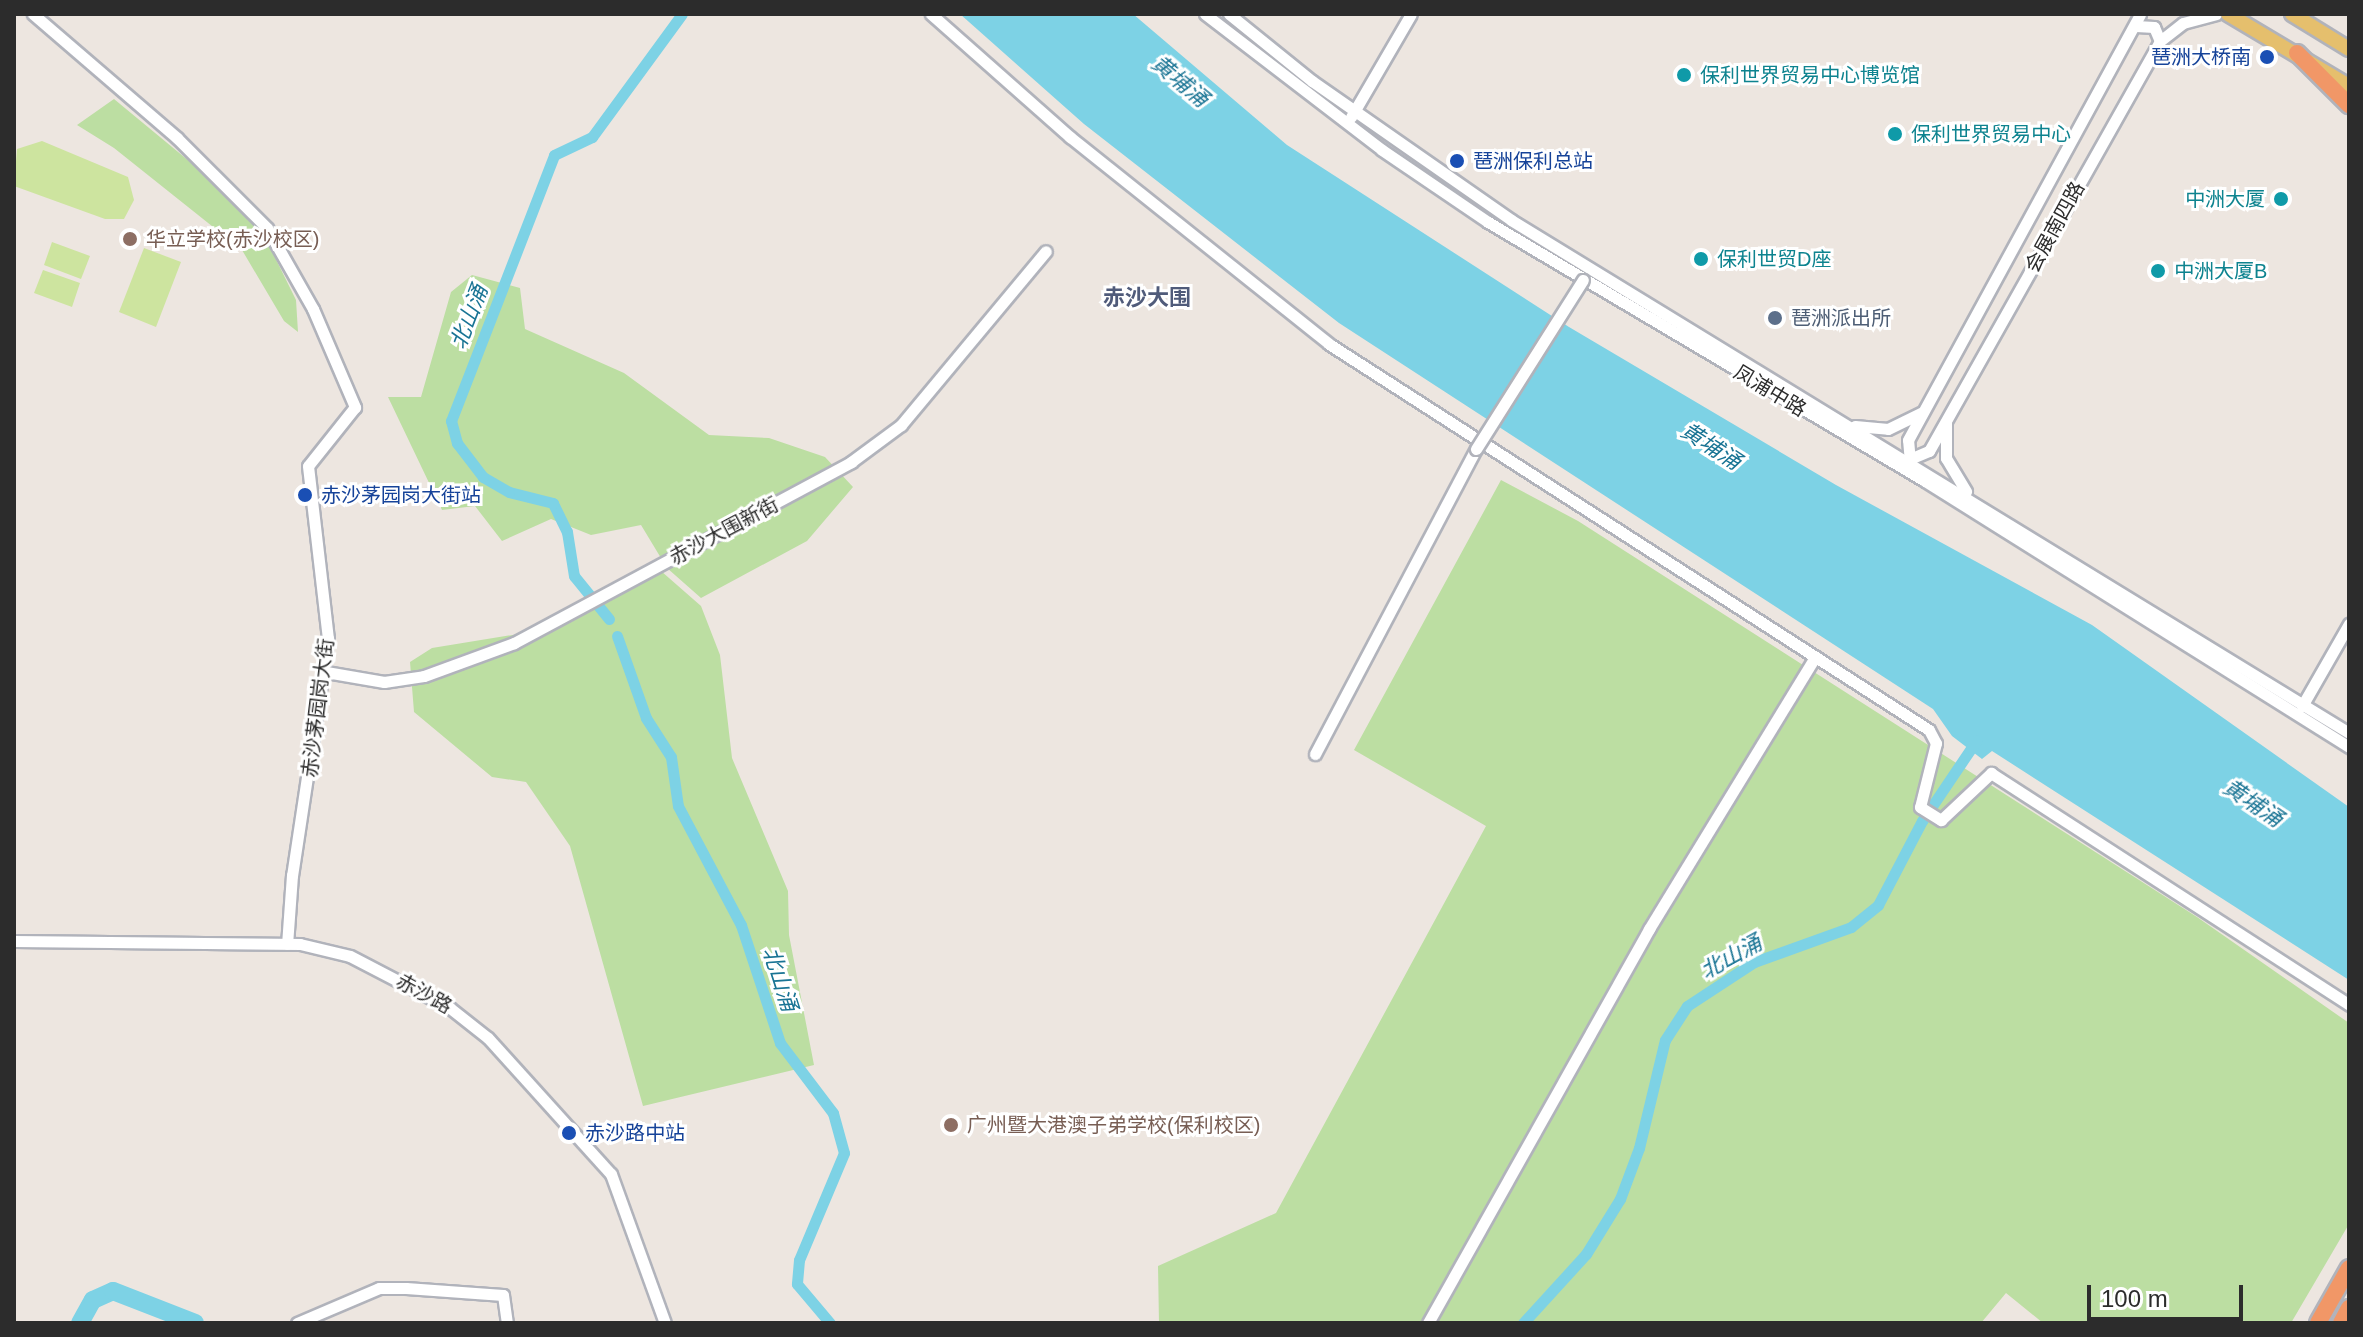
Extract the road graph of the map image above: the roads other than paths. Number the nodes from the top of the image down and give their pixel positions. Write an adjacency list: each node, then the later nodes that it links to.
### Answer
1 (33, 14): 29 (street, 赤沙茅园岗大街)
2 (931, 14): 28 (street)
3 (1205, 14): 17 (street, 凤浦中路)
4 (1229, 14): 16 (street, 凤浦中路)
5 (1411, 14): 16 (street)
6 (2140, 14): 10 (street, 会展南四路)
7 (2216, 14): 11 (street, 会展南四路)
8 (2228, 14): 13 (main road)
9 (2292, 14): 12 (main road)
10 (2136, 26): 11 (street); 20 (street, 会展南四路)
11 (2160, 41): 21 (street, 会展南四路)
12 (2349, 49)
13 (2297, 53): 14 (main road); 15 (highway)
14 (2349, 86)
15 (2349, 105)
16 (1354, 111): 17 (street); 22 (street, 凤浦中路)
17 (1347, 124): 19 (street, 凤浦中路)
18 (1046, 251): 29 (street, 赤沙大围新街)
19 (1583, 280): 23 (street, 凤浦中路); 33 (street, bridge)
20 (1925, 410): 22 (street); 24 (street, 会展南四路)
21 (1946, 421): 24 (street, 会展南四路); 26 (street)
22 (1849, 425): 24 (street, 凤浦中路)
23 (1885, 458): 24 (street); 25 (street, 凤浦中路)
24 (1910, 461): 25 (street); 26 (street, 凤浦中路)
25 (1925, 481): 30 (street, 凤浦中路)
26 (1971, 498): 30 (street, 凤浦中路)
27 (2349, 624): 30 (street)
28 (1815, 657): 36 (street); 42 (street)
29 (326, 672): 35 (street, 赤沙茅园岗大街)
30 (2301, 708): 31 (street, 凤浦中路); 32 (street, 凤浦中路)
31 (2349, 733)
32 (2349, 747)
33 (1315, 754)
34 (14, 941): 35 (street, 赤沙路)
35 (287, 944): 41 (street, 赤沙路)
36 (2349, 1005)
37 (2349, 1268): 43 (highway)
38 (2349, 1308): 44 (highway)
39 (301, 1322): 40 (street)
40 (507, 1323)
41 (665, 1323)
42 (1428, 1323)
43 (2318, 1323)
44 (2341, 1323)

